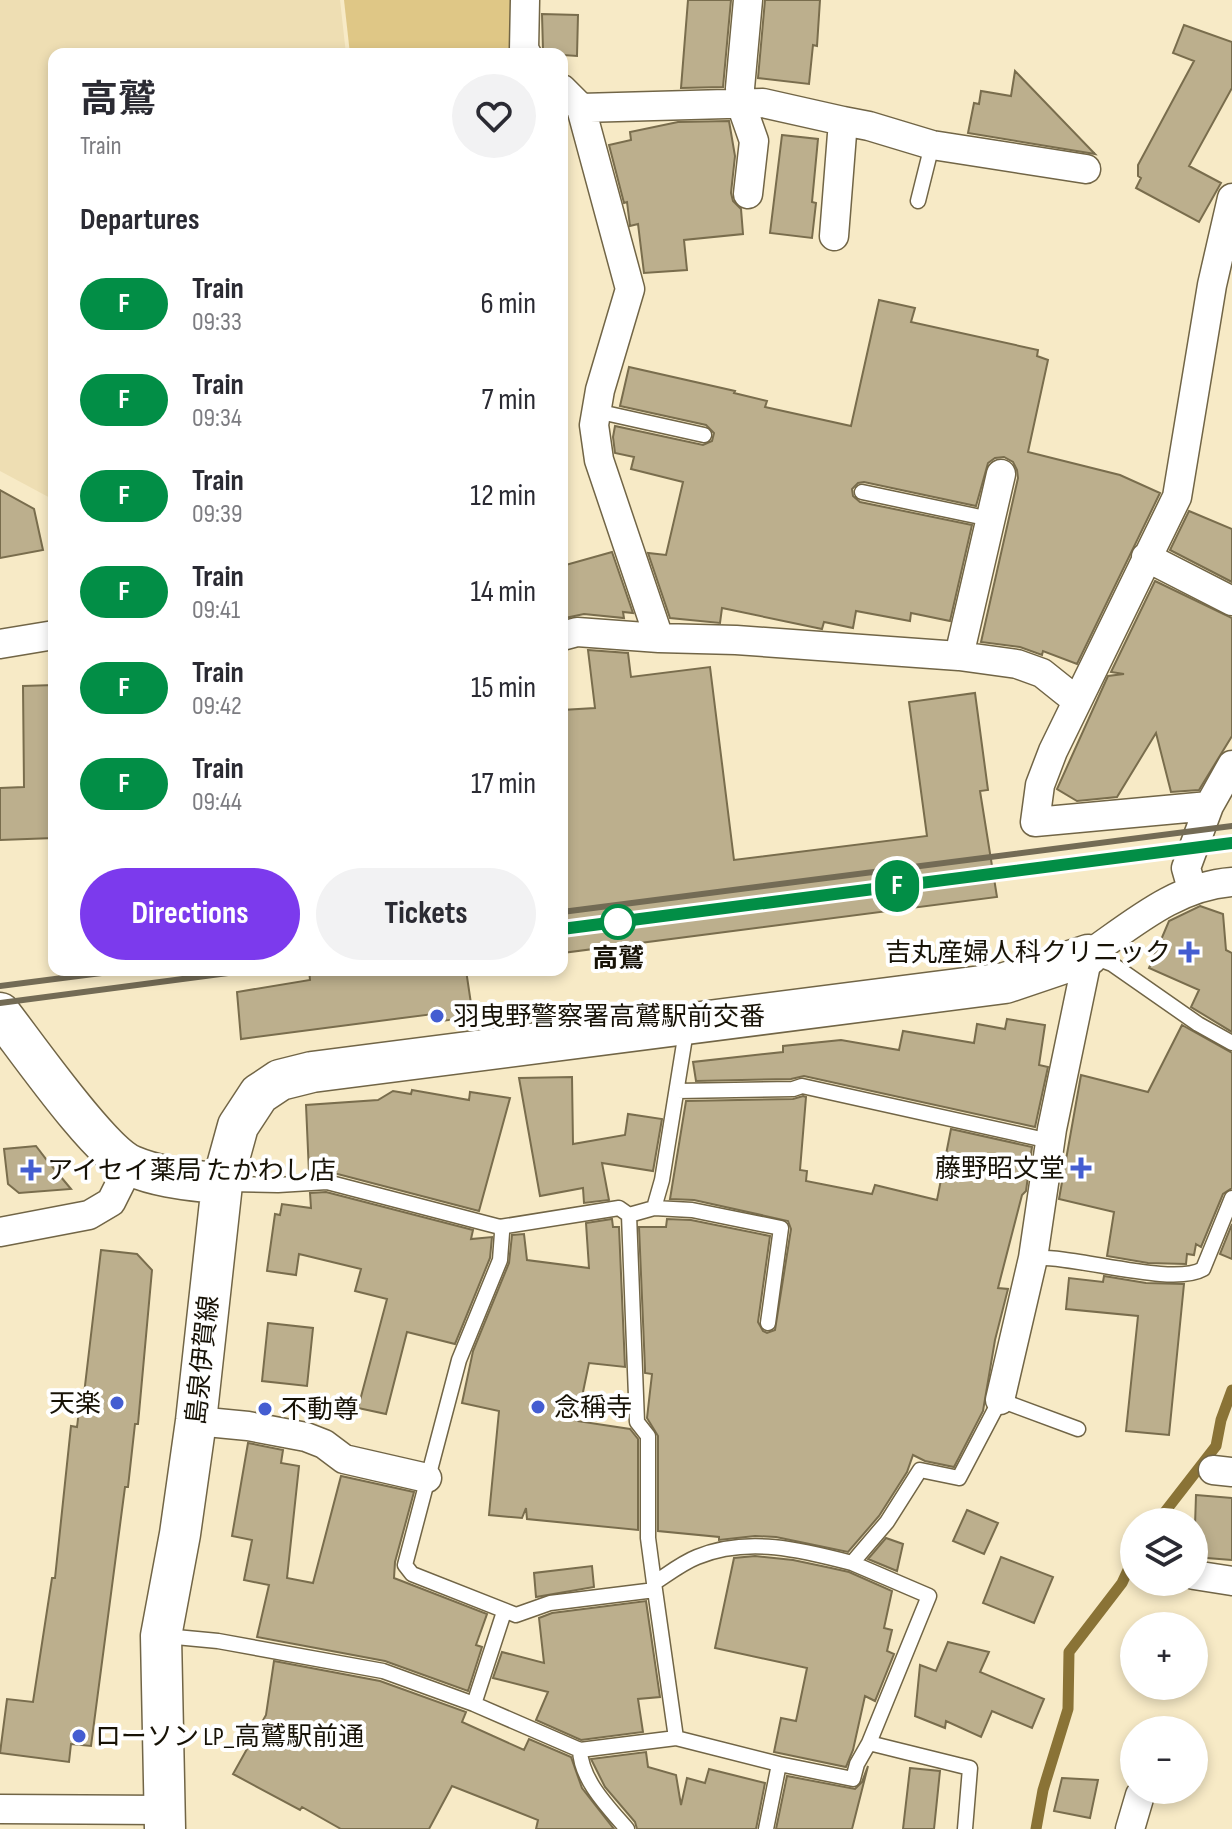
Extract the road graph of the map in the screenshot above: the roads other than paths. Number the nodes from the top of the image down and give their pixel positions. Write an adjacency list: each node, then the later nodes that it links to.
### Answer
1 (525, 0): 3 (street)
2 (748, 0): 5 (street)
3 (524, 48)
4 (572, 98): 5 (street); 13 (street)
5 (741, 104): 6 (street); 9 (street)
6 (843, 121): 7 (street); 12 (street)
7 (932, 145): 8 (street); 11 (lane)
8 (1086, 169)
9 (748, 194)
10 (1232, 198): 18 (street)
11 (918, 201)
12 (834, 236)
13 (596, 411): 14 (lane); 22 (street)
14 (704, 435)
15 (1001, 474): 17 (street)
16 (862, 492): 17 (lane)
17 (990, 519): 24 (street)
18 (1146, 557): 19 (street); 25 (street)
19 (1232, 601)
20 (568, 634): 22 (street)
21 (48, 636): 23 (street)
22 (659, 638): 24 (street)
23 (0, 644)
24 (959, 656): 25 (street)
25 (1077, 701): 27 (street)
26 (1232, 765): 27 (street)
27 (1209, 806): 29 (street)
28 (1232, 882): 29 (street)
29 (1192, 889): 30 (street)
30 (1088, 955): 32 (main road, 島泉伊賀線); 33 (lane); 35 (street)
31 (0, 1013): 36 (main road)
32 (688, 1022): 34 (lane); 37 (main road, 島泉伊賀線)
33 (1232, 1043)
34 (677, 1091): 35 (lane); 39 (lane)
35 (1050, 1141): 43 (street)
36 (129, 1166): 37 (main road); 41 (street)
37 (222, 1184): 42 (lane); 46 (main road, 島泉伊賀線)
38 (1232, 1198): 43 (lane)
39 (654, 1208): 40 (lane); 44 (lane)
40 (629, 1215): 42 (lane); 52 (lane)
41 (1, 1226)
42 (500, 1227): 48 (lane)
43 (1033, 1258): 45 (street)
44 (768, 1323)
45 (1000, 1400): 47 (lane); 49 (lane)
46 (196, 1421): 48 (street); 54 (main road, 島泉伊賀線)
47 (1078, 1429)
48 (427, 1478): 53 (lane)
49 (852, 1563): 52 (lane); 57 (lane)
50 (1208, 1577): 51 (street)
51 (1232, 1581)
52 (654, 1586): 53 (lane); 56 (lane)
53 (504, 1612): 55 (lane)
54 (161, 1636): 55 (lane); 62 (main road, 島泉伊賀線)
55 (474, 1704): 58 (lane)
56 (676, 1738): 58 (lane); 59 (lane)
57 (869, 1743): 59 (lane); 65 (lane)
58 (580, 1750): 63 (lane)
59 (779, 1764): 64 (lane)
60 (1137, 1804): 66 (street)
61 (0, 1809): 62 (street)
62 (165, 1820)
63 (627, 1829)
64 (766, 1829)
65 (965, 1829)
66 (1130, 1829)

